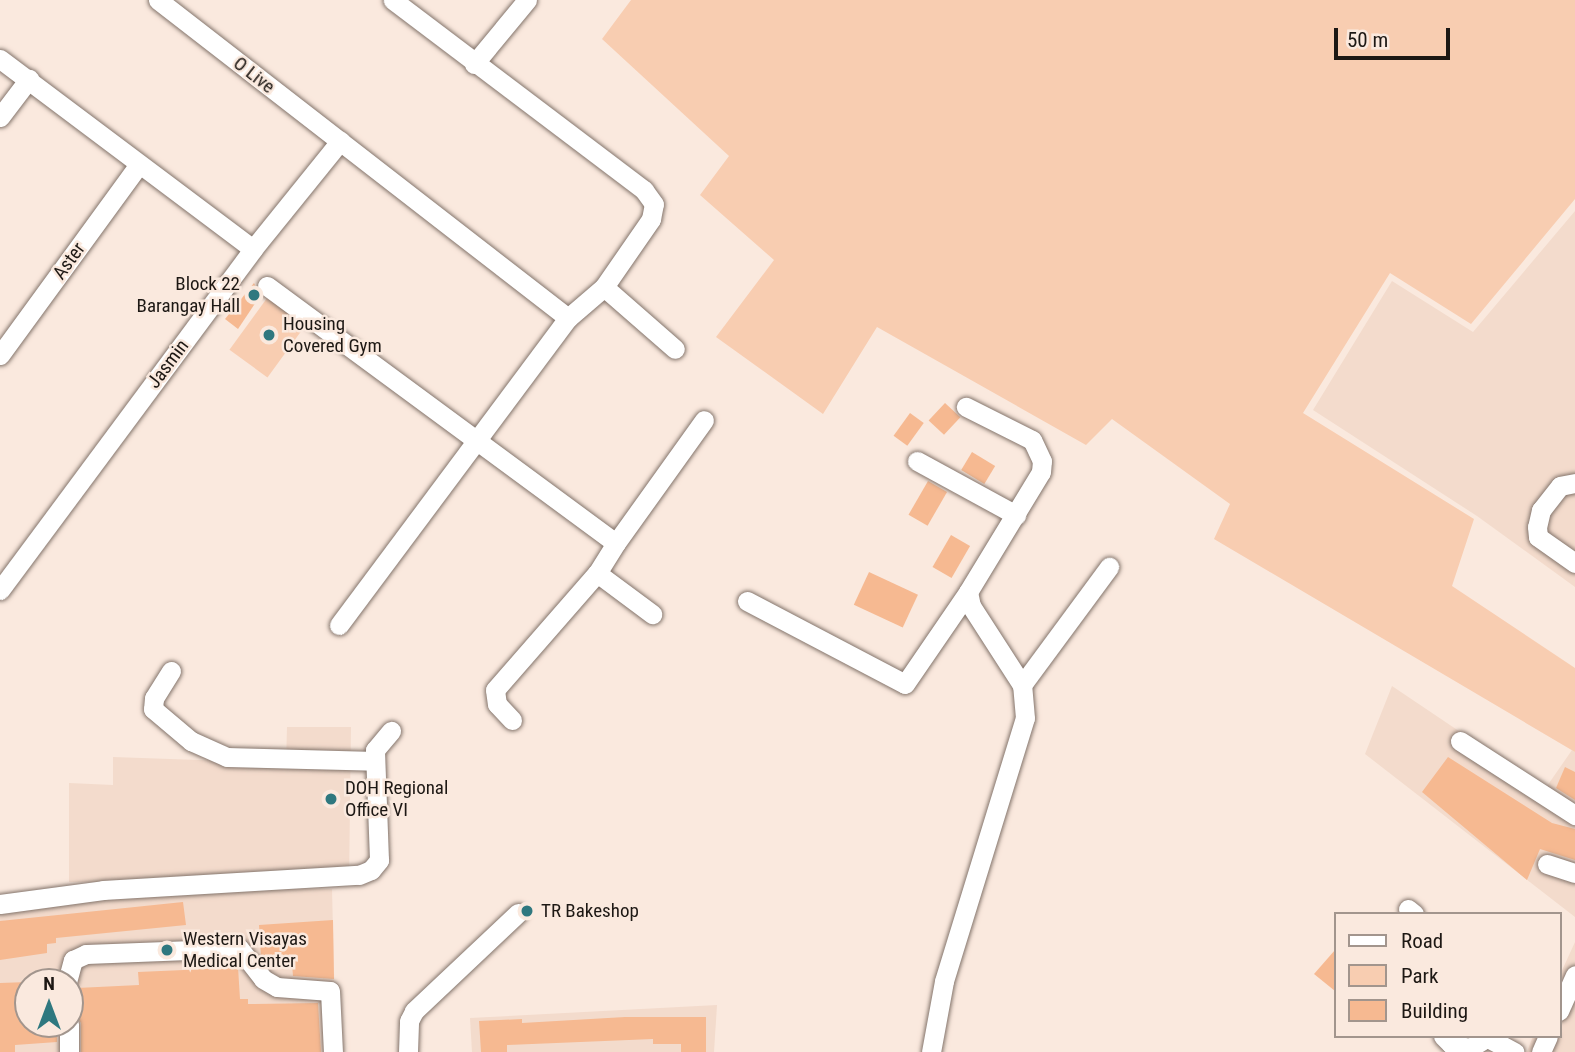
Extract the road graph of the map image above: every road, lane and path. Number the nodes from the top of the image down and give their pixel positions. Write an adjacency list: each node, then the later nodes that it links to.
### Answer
1 (393, 0): 5 (street)
2 (527, 0): 5 (street)
3 (167, 3): 8 (street, O Live)
4 (0, 59): 6 (street)
5 (474, 64): 12 (street)
6 (29, 79): 7 (street); 9 (street)
7 (0, 117)
8 (340, 141): 10 (street, Jasmin); 13 (street, O Live)
9 (138, 166): 10 (street); 15 (street, Aster)
10 (253, 249): 26 (street, Jasmin)
11 (267, 286): 18 (street)
12 (604, 287): 13 (street); 14 (street)
13 (568, 318): 18 (street)
14 (675, 349)
15 (0, 355)
16 (966, 407): 21 (street)
17 (704, 420): 22 (street)
18 (474, 441): 22 (street); 30 (street)
19 (918, 461): 21 (street)
20 (1575, 484): 23 (street)
21 (1016, 515): 27 (street)
22 (616, 543): 25 (street)
23 (1575, 563)
24 (1109, 567): 32 (street)
25 (597, 573): 29 (street); 33 (street)
26 (0, 590)
27 (968, 592): 28 (street); 32 (street)
28 (747, 601)
29 (652, 614)
30 (339, 625)
31 (171, 671): 36 (street)
32 (1022, 685): 50 (street)
33 (512, 720)
34 (391, 731): 36 (street)
35 (1460, 741): 37 (street)
36 (375, 761): 40 (street)
37 (1575, 815)
38 (1547, 864): 39 (street)
39 (1575, 873)
40 (0, 904)
41 (518, 913): 49 (street)
42 (71, 968): 48 (street)
43 (1575, 975): 44 (street)
44 (1561, 1006)
45 (1445, 1038): 46 (street)
46 (1487, 1038)
47 (1491, 1038): 51 (street)
48 (333, 1052)
49 (408, 1052)
50 (931, 1052)
51 (1514, 1052)

